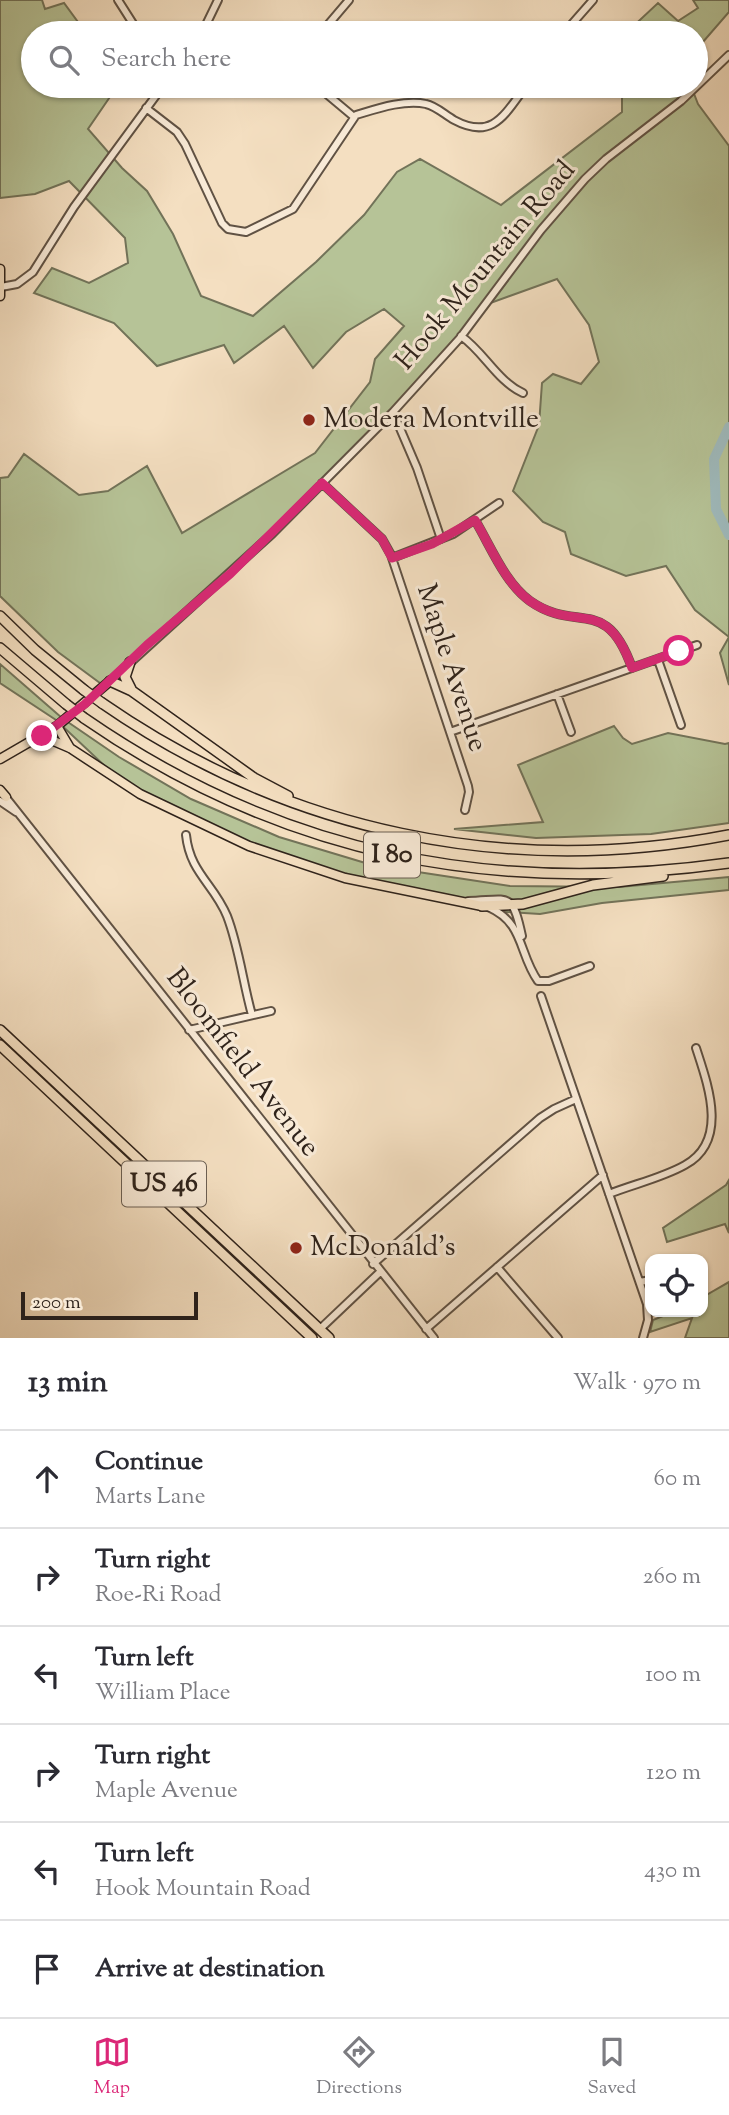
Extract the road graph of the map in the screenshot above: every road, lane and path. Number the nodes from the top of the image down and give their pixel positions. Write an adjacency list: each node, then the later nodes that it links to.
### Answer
1 (118, 0): 5 (street)
2 (218, 0): 6 (street)
3 (349, 0): 7 (street)
4 (593, 0): 8 (street)
5 (131, 21)
6 (208, 21)
7 (331, 21)
8 (575, 21)
9 (729, 55): 10 (street, Hook Mountain Road)
10 (708, 75)
11 (154, 98): 15 (street)
12 (331, 98): 16 (street)
13 (517, 98): 16 (street)
14 (684, 98): 19 (street, Hook Mountain Road)
15 (146, 108): 16 (street); 18 (street)
16 (354, 117)
17 (0, 269): 18 (main road)
18 (1, 292)
19 (461, 336): 20 (street); 21 (street, Hook Mountain Road)
20 (523, 393)
21 (393, 412): 22 (street, Hook Mountain Road); 25 (street)
22 (322, 483): 26 (street, Maple Avenue); 31 (street, Hook Mountain Road)
23 (499, 503): 24 (street)
24 (475, 520): 25 (street); 32 (street)
25 (442, 539): 26 (street)
26 (392, 558): 38 (street, Maple Avenue)
27 (0, 616): 45 (highway, I 80, bridge)
28 (697, 645): 30 (street)
29 (0, 648): 48 (highway, I 80, bridge)
30 (658, 660): 32 (street); 36 (street)
31 (130, 662): 33 (street, Hook Mountain Road); 34 (highway)
32 (632, 668): 35 (street)
33 (110, 681): 34 (highway); 37 (main road, Hook Mountain Road)
34 (132, 691): 45 (highway)
35 (557, 694): 38 (street); 39 (street)
36 (681, 725)
37 (57, 726): 40 (main road, Hook Mountain Road); 41 (main road)
38 (450, 732): 44 (street, Maple Avenue)
39 (571, 732)
40 (42, 736): 41 (main road); 42 (main road, Hook Mountain Road)
41 (70, 748): 49 (main road)
42 (0, 759)
43 (2, 795): 58 (street, Bloomfield Avenue)
44 (465, 810)
45 (334, 817): 47 (highway, I 80)
46 (186, 835): 56 (street)
47 (729, 835)
48 (729, 863): 50 (highway)
49 (454, 900): 50 (street); 51 (main road)
50 (513, 905): 51 (highway); 52 (street)
51 (482, 906): 52 (street)
52 (524, 948): 53 (street)
53 (590, 966)
54 (541, 996): 61 (street)
55 (271, 1011): 56 (street)
56 (252, 1015): 58 (street)
57 (0, 1030): 71 (highway, US 46)
58 (189, 1030): 64 (street, Bloomfield Avenue)
59 (0, 1045): 73 (highway, US 46)
60 (696, 1048): 63 (street)
61 (576, 1099): 62 (street); 64 (street)
62 (603, 1175): 63 (street); 65 (street)
63 (609, 1194): 68 (street)
64 (373, 1264): 66 (street, Bloomfield Avenue)
65 (497, 1268): 72 (street); 76 (street)
66 (380, 1272): 71 (street); 72 (street, Bloomfield Avenue)
67 (645, 1281): 68 (street)
68 (640, 1282): 69 (street)
69 (645, 1304)
70 (648, 1317): 77 (street)
71 (320, 1329): 74 (highway, US 46)
72 (426, 1329): 75 (street, Bloomfield Avenue)
73 (312, 1338)
74 (329, 1338)
75 (434, 1338)
76 (558, 1338)
77 (643, 1338)

